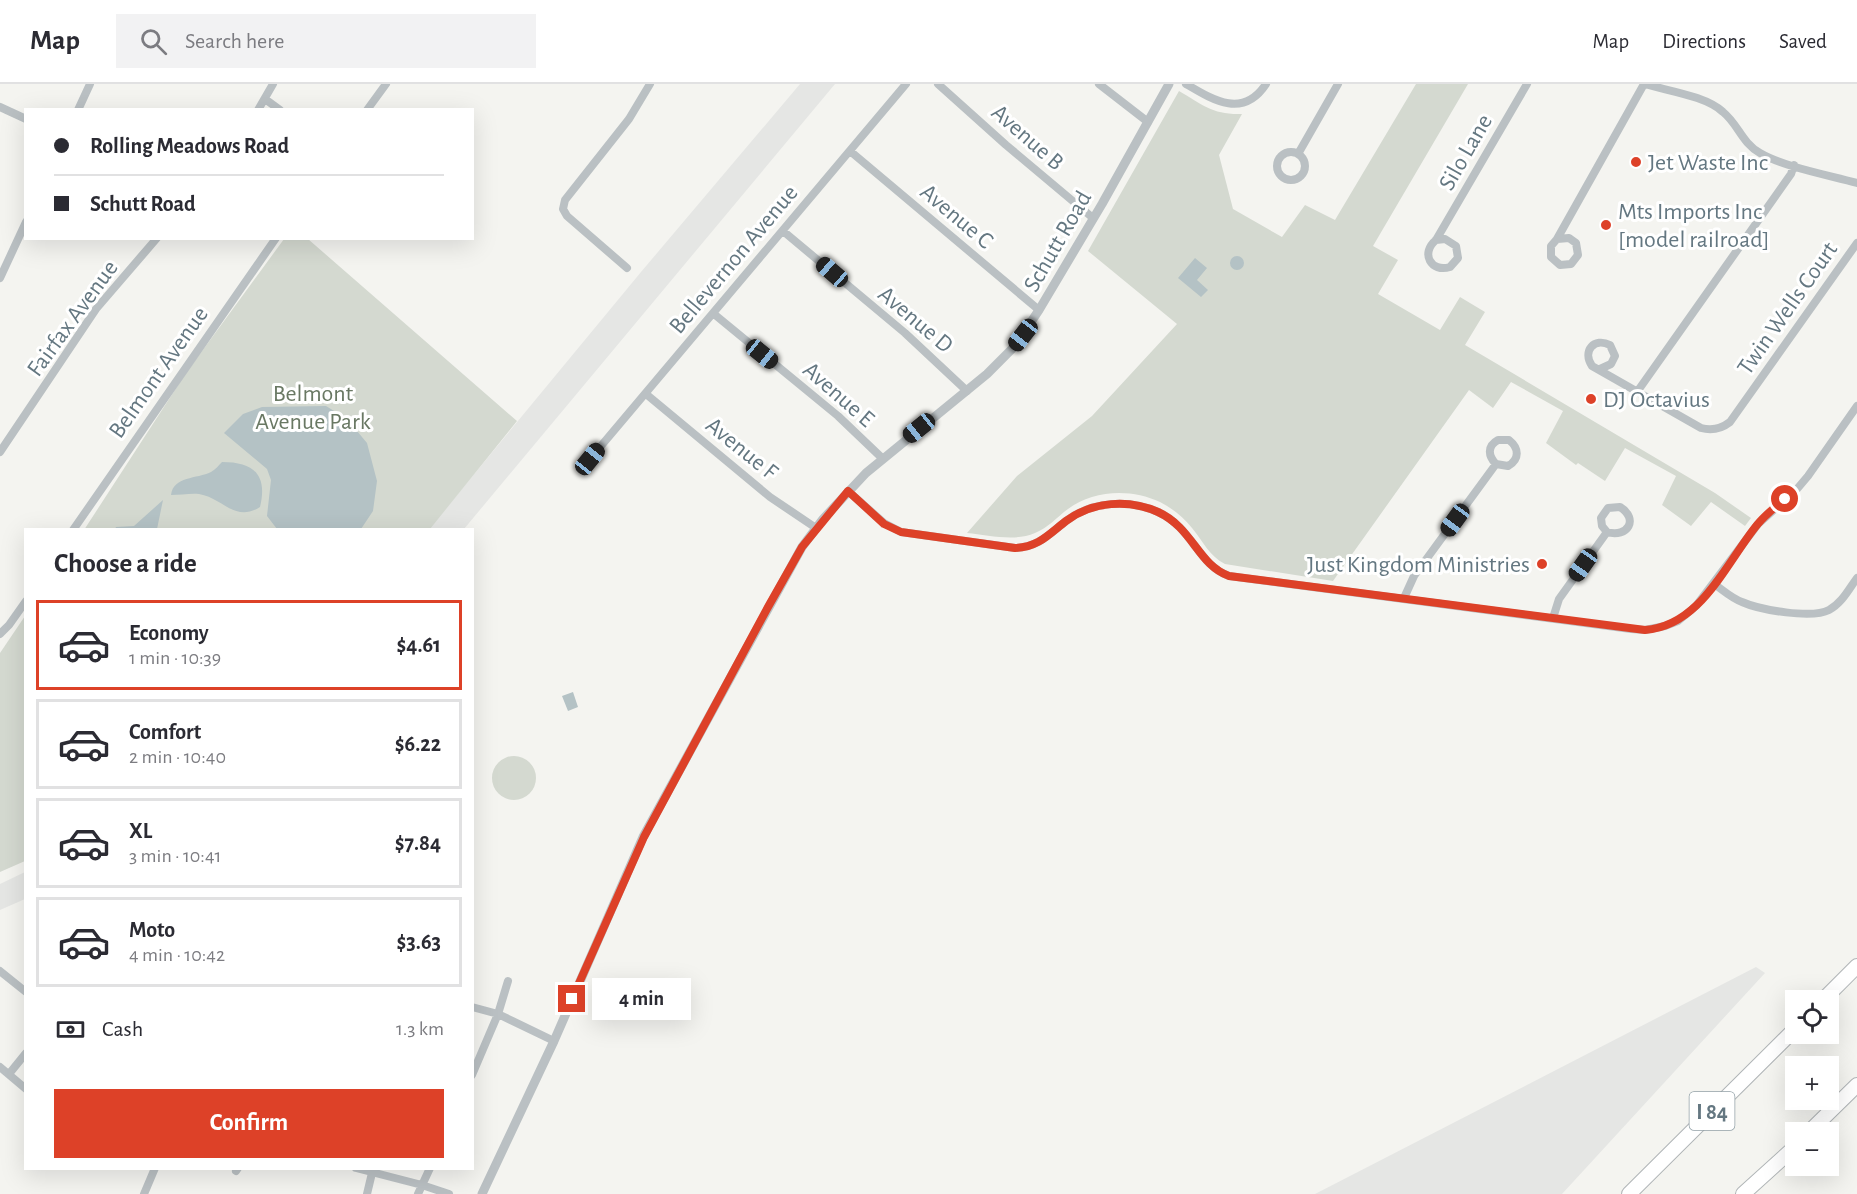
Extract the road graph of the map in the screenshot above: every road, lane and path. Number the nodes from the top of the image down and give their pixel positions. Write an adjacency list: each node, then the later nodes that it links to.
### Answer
1 (90, 84): 16 (street)
2 (273, 84): 14 (street)
3 (386, 84): 19 (street)
4 (650, 84): 34 (street)
5 (906, 84): 22 (street, Bellevernon Avenue)
6 (938, 84): 26 (street, Avenue B)
7 (1099, 84): 21 (street)
8 (1169, 84): 21 (street, Schutt Road)
9 (1186, 84): 10 (street)
10 (1266, 84)
11 (1338, 84): 23 (street)
12 (1527, 84): 32 (street, Silo Lane)
13 (1645, 84): 24 (street); 29 (street)
14 (265, 99): 17 (street); 18 (street)
15 (0, 107): 20 (street)
16 (79, 108)
17 (259, 108)
18 (277, 108)
19 (368, 108)
20 (24, 118)
21 (1148, 122): 26 (street, Schutt Road)
22 (850, 151): 28 (street, Bellevernon Avenue); 36 (street, Avenue C)
23 (1298, 154)
24 (1794, 165): 25 (street); 40 (street)
25 (1857, 183)
26 (1093, 218): 36 (street, Schutt Road)
27 (24, 226): 35 (street)
28 (783, 231): 37 (street, Bellevernon Avenue); 39 (street, Avenue D)
29 (1557, 239)
30 (155, 240): 43 (street, Fairfax Avenue)
31 (275, 240): 48 (street, Belmont Avenue)
32 (1436, 240): 32 (street, Silo Lane)
33 (1857, 243): 40 (street, Twin Wells Court)
34 (627, 268)
35 (0, 278)
36 (1039, 310): 39 (street, Schutt Road)
37 (714, 314): 41 (street, Bellevernon Avenue); 44 (street, Avenue E)
38 (1600, 369): 40 (street, Twin Wells Court)
39 (967, 391): 44 (street, Schutt Road)
40 (1637, 392)
41 (646, 394): 45 (street, Bellevernon Avenue); 49 (street, Avenue F)
42 (1857, 406): 52 (street)
43 (0, 452)
44 (882, 458): 47 (street, Schutt Road)
45 (590, 459)
46 (1496, 464): 53 (street)
47 (848, 491): 49 (street, Schutt Road); 53 (street)
48 (75, 528)
49 (816, 528): 65 (street, Schutt Road)
50 (1606, 532): 55 (street)
51 (1857, 578): 52 (street)
52 (1714, 584): 55 (street)
53 (1404, 598): 55 (street)
54 (24, 604): 56 (street)
55 (1553, 618)
56 (0, 634)
57 (1857, 966): 61 (highway)
58 (0, 971): 60 (street)
59 (508, 981): 63 (street)
60 (24, 990)
61 (1833, 990)
62 (474, 1008): 63 (street)
63 (498, 1014): 65 (street); 68 (street)
64 (1785, 1039): 84 (highway, I 84)
65 (554, 1041): 83 (street, Schutt Road)
66 (24, 1055): 69 (street)
67 (0, 1067): 69 (street)
68 (474, 1070)
69 (9, 1074): 71 (street)
70 (1857, 1084): 72 (highway)
71 (24, 1087)
72 (1819, 1122)
73 (1785, 1156): 85 (highway)
74 (154, 1170): 79 (street)
75 (362, 1170): 77 (street)
76 (429, 1170): 78 (street)
77 (372, 1173): 78 (street); 80 (street)
78 (422, 1185): 81 (street); 82 (street)
79 (144, 1194)
80 (367, 1194)
81 (418, 1194)
82 (449, 1194)
83 (483, 1194)
84 (1629, 1194)
85 (1743, 1194)

